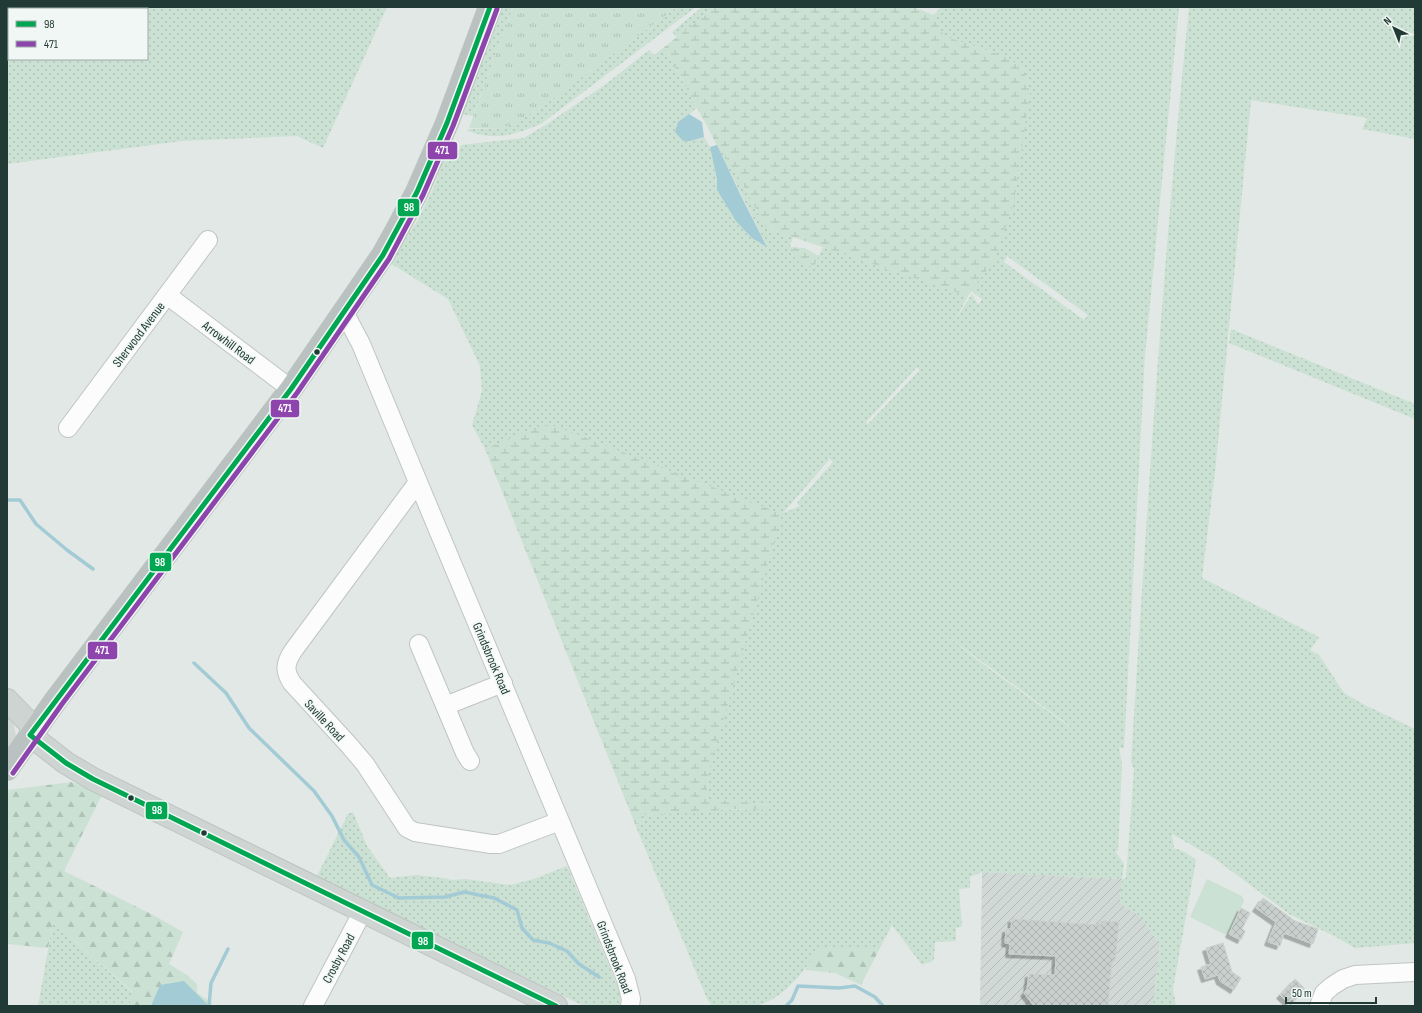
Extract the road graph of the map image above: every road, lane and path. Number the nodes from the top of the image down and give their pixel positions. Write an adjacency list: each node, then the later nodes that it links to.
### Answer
1 (490, 7): 4 (highway)
2 (208, 240): 3 (street, Sherwood Avenue)
3 (167, 295): 5 (street, Arrowhill Road); 6 (street, Sherwood Avenue)
4 (344, 312): 5 (highway); 7 (street, Grindsbrook Road)
5 (291, 389): 12 (highway)
6 (68, 428)
7 (418, 482): 9 (street, Grindsbrook Road); 15 (street, Saville Road)
8 (419, 644): 11 (street)
9 (503, 683): 11 (street); 15 (street, Grindsbrook Road)
10 (7, 700): 12 (main road)
11 (446, 706): 13 (street)
12 (33, 732): 14 (highway); 16 (main road)
13 (470, 761)
14 (7, 769)
15 (560, 821): 21 (street, Grindsbrook Road)
16 (363, 911): 19 (street, Crosby Road); 20 (main road)
17 (1415, 972): 18 (street)
18 (1322, 1000)
19 (312, 1006)
20 (556, 1006)
21 (630, 1006)

